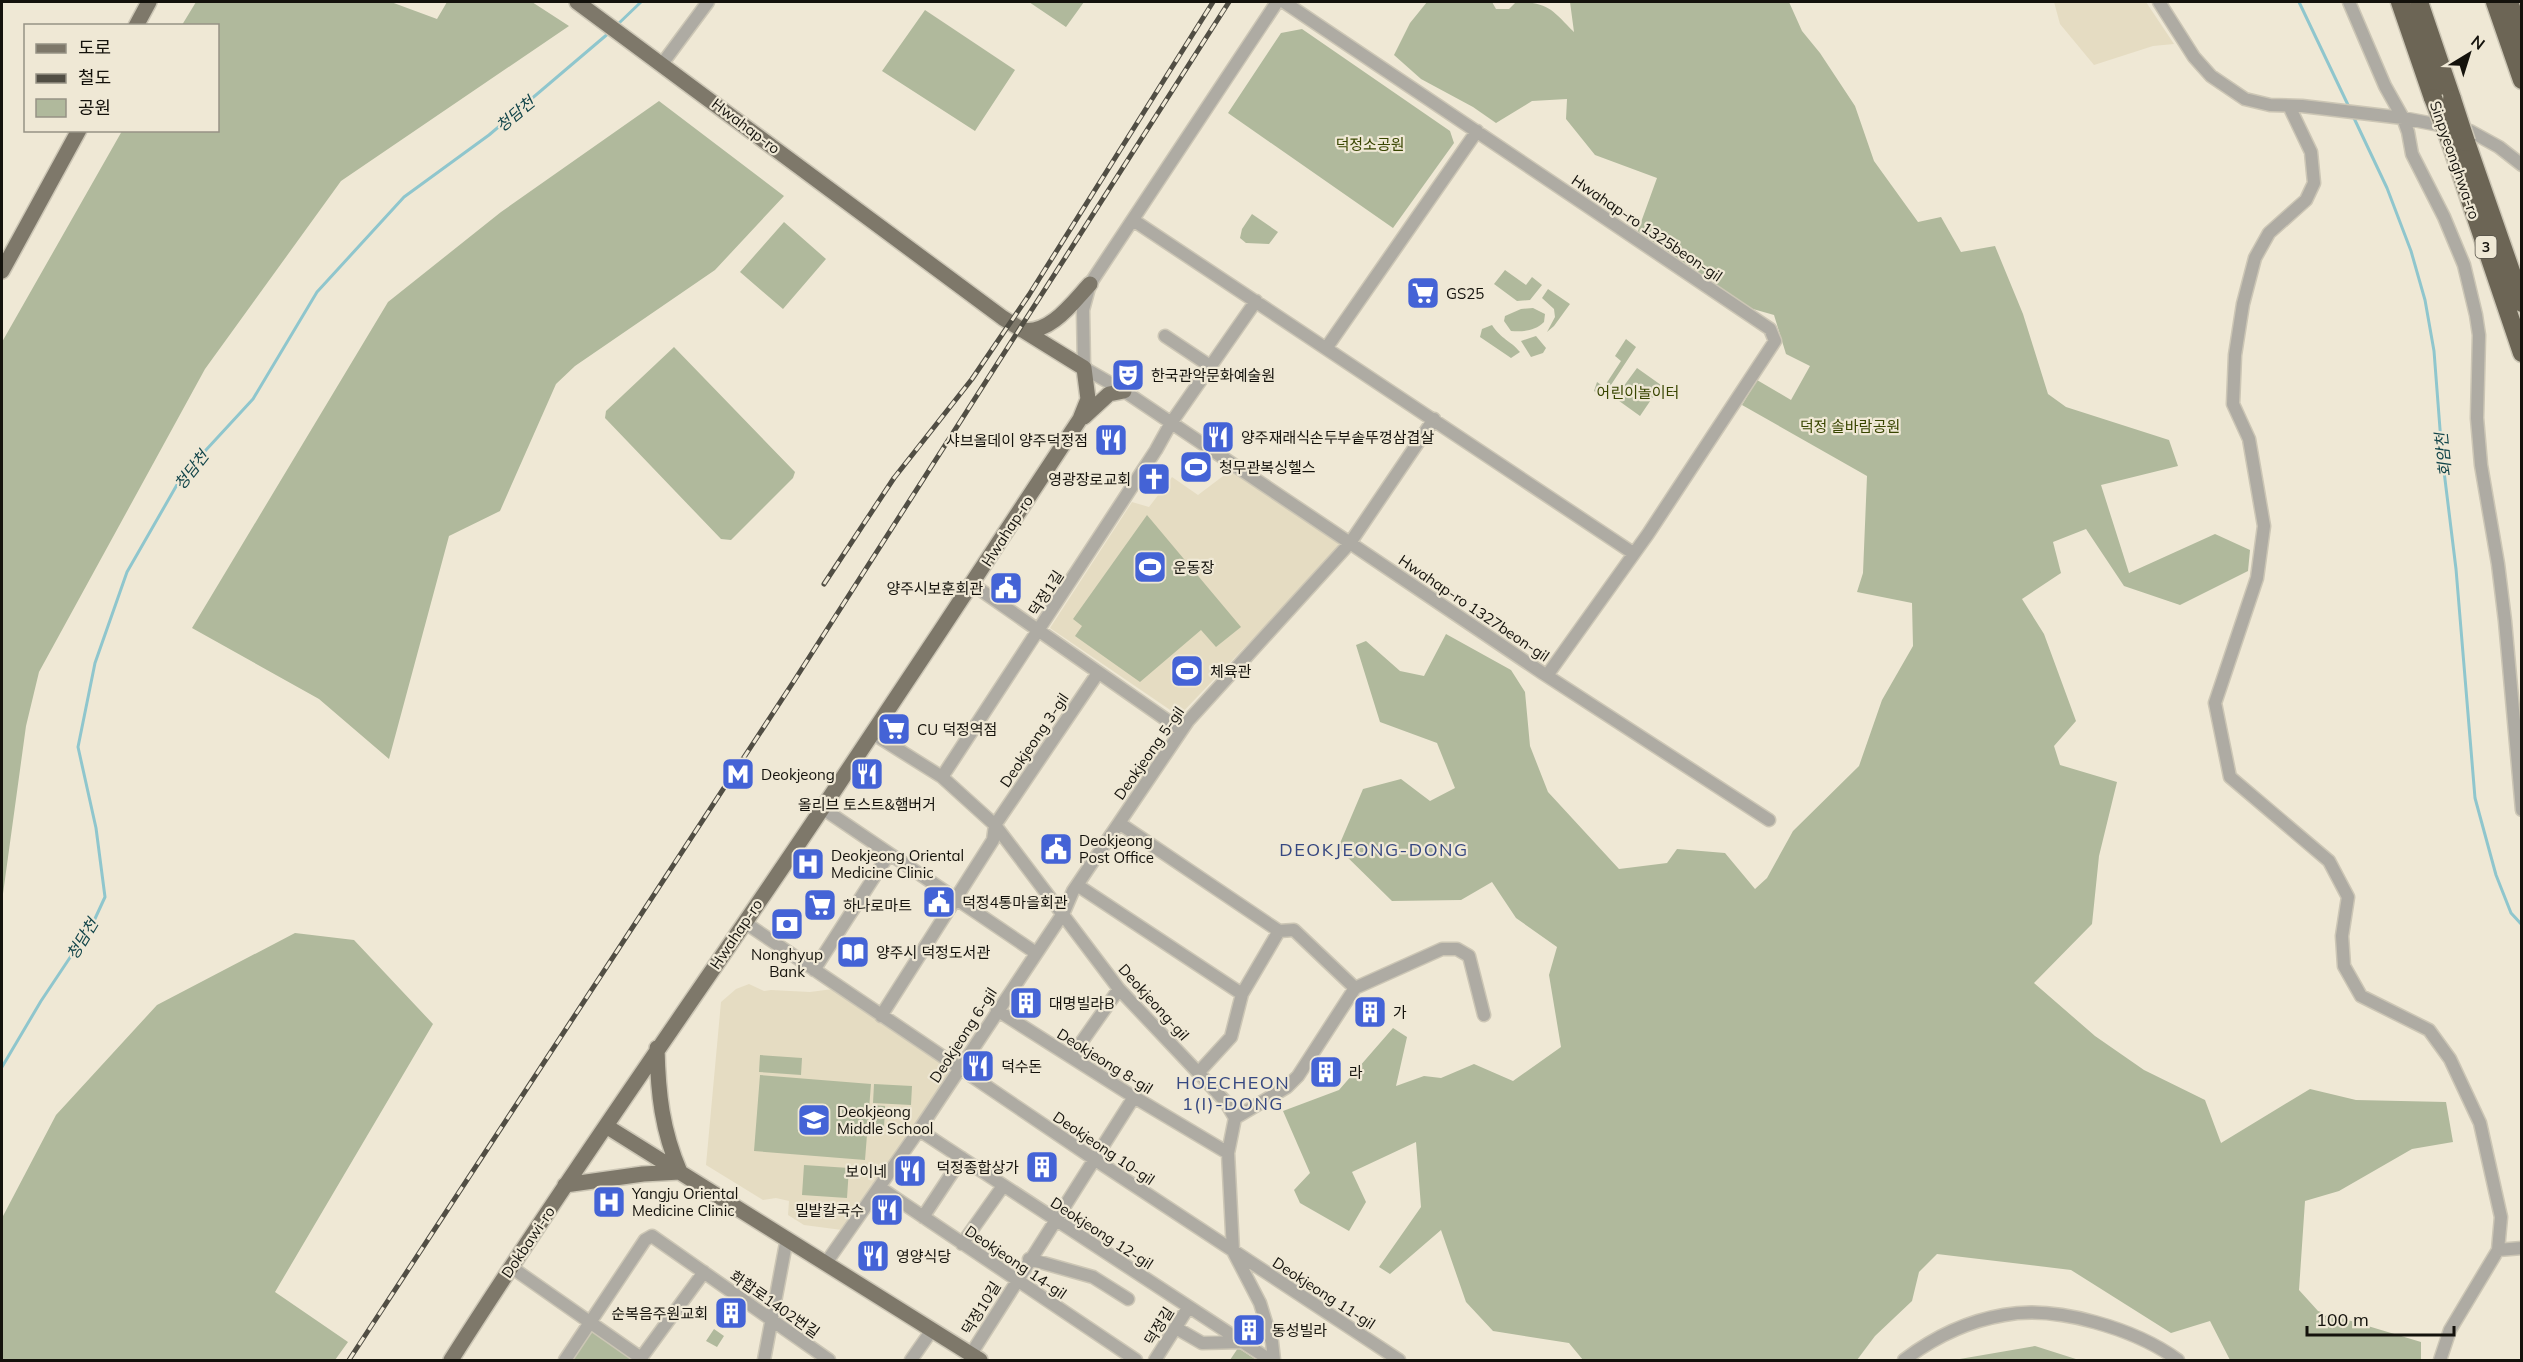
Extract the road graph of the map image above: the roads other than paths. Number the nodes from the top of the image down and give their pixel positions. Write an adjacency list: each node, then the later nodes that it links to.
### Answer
1 (149, 2): 12 (main road)
2 (708, 2): 14 (street)
3 (1277, 2): 22 (street)
4 (1284, 2): 18 (street, Hwahap-ro 1325beon-gil)
5 (2159, 2): 16 (street)
6 (2349, 2): 17 (street)
7 (2400, 2): 20 (highway, Sinpyeonghwa-ro / 3, bridge)
8 (2420, 2): 20 (highway, Sinpyeonghwa-ro / 3, bridge)
9 (2495, 2): 15 (highway)
10 (2509, 2): 13 (highway)
11 (583, 6): 14 (main road, Hwahap-ro)
12 (137, 24)
13 (2522, 38)
14 (662, 64): 27 (main road, Hwahap-ro)
15 (2522, 80)
16 (2296, 106): 17 (street); 86 (street)
17 (2399, 117): 21 (street); 47 (street)
18 (1477, 131): 29 (street); 38 (street, Hwahap-ro 1325beon-gil)
19 (78, 132): 23 (main road)
20 (2458, 142): 26 (highway, Sinpyeonghwa-ro / 3); 30 (highway, Sinpyeonghwa-ro / 3)
21 (2522, 165)
22 (1133, 220): 24 (street); 25 (street)
23 (2, 271)
24 (1090, 284): 27 (main road); 32 (street)
25 (1256, 301): 29 (street); 31 (street)
26 (2522, 303)
27 (1028, 334): 32 (main road)
28 (1165, 336): 31 (street)
29 (1327, 347): 34 (street)
30 (2522, 353)
31 (1210, 366): 35 (street)
32 (1084, 368): 33 (street); 36 (main road, Hwahap-ro)
33 (1118, 388): 35 (street, Hwahap-ro 1327beon-gil); 36 (main road)
34 (1434, 419): 37 (street); 38 (street)
35 (1171, 423): 37 (street, Hwahap-ro 1327beon-gil); 40 (street, 덕정1길)
36 (1075, 426): 39 (main road, Hwahap-ro)
37 (1350, 543): 42 (street, Hwahap-ro 1327beon-gil); 43 (street, Deokjeong 5-gil)
38 (1633, 553): 42 (street, Hwahap-ro 1327beon-gil)
39 (972, 584): 40 (street); 44 (main road, Hwahap-ro)
40 (1039, 632): 41 (street); 45 (street, 덕정1길)
41 (1098, 673): 43 (street); 50 (street, Deokjeong 3-gil)
42 (1544, 674): 48 (street)
43 (1181, 730): 49 (street, Deokjeong 5-gil)
44 (872, 733): 45 (street, Deokjeong-gil); 46 (main road, Hwahap-ro)
45 (942, 777): 50 (street, Deokjeong-gil)
46 (822, 808): 51 (street); 55 (main road, Hwahap-ro)
47 (2522, 810)
48 (1769, 820)
49 (1119, 823): 52 (street, Deokjeong 5-gil); 56 (street)
50 (995, 825): 53 (street, Deokjeong 3-gil); 54 (street, Deokjeong-gil)
51 (890, 854): 53 (street); 58 (street)
52 (1077, 885): 54 (street, Deokjeong 5-gil); 61 (street)
53 (954, 898): 57 (street); 64 (street, Deokjeong 3-gil)
54 (1064, 912): 57 (street, Deokjeong 6-gil); 60 (street, Deokjeong-gil)
55 (744, 922): 58 (street, Deokjeong 10-gil); 65 (main road, Hwahap-ro)
56 (1279, 931): 59 (street); 61 (street)
57 (1036, 953): 62 (street, Deokjeong 6-gil)
58 (814, 970): 64 (street, Deokjeong 10-gil)
59 (1356, 988): 63 (street); 70 (street)
60 (1119, 989): 66 (street); 68 (street, Deokjeong-gil)
61 (1242, 994): 68 (street)
62 (997, 1010): 66 (street, Deokjeong 8-gil); 67 (street, Deokjeong 6-gil)
63 (1484, 1015)
64 (881, 1016): 67 (street, Deokjeong 10-gil)
65 (657, 1048): 71 (main road, Hwahap-ro); 76 (main road)
66 (1071, 1058): 69 (street, Deokjeong 8-gil)
67 (959, 1068): 72 (street, Deokjeong 6-gil); 75 (street, Deokjeong 10-gil)
68 (1198, 1073): 70 (street, Deokjeong-gil)
69 (1134, 1097): 73 (street, Deokjeong 8-gil); 75 (street, 덕정10길)
70 (1234, 1118): 73 (street)
71 (606, 1125): 76 (main road); 77 (main road, Dokbawi-ro)
72 (919, 1130): 74 (street, Deokjeong 12-gil); 79 (street, Deokjeong 6-gil)
73 (1228, 1153): 85 (street)
74 (962, 1158): 78 (street, Deokjeong 12-gil); 80 (street)
75 (1094, 1159): 81 (street, 덕정10길); 85 (street, Deokjeong 10-gil)
76 (680, 1172): 77 (main road); 82 (main road)
77 (566, 1185): 89 (main road, Dokbawi-ro)
78 (1003, 1186): 81 (street, Deokjeong 12-gil); 83 (street)
79 (879, 1187): 80 (street, Deokjeong 14-gil); 88 (street, Deokjeong 6-gil)
80 (923, 1217): 83 (street, Deokjeong 14-gil)
81 (1054, 1220): 87 (street, 덕정10길); 95 (street, Deokjeong 12-gil)
82 (787, 1238): 88 (main road); 96 (street)
83 (962, 1244): 92 (street, Deokjeong 14-gil)
84 (2522, 1248): 86 (street)
85 (1233, 1251): 91 (street, Deokjeong 11-gil); 93 (street)
86 (2498, 1251): 114 (street)
87 (1029, 1259): 92 (street, 덕정10길); 94 (street)
88 (826, 1263): 99 (main road)
89 (511, 1267): 97 (street); 102 (main road, Dokbawi-ro)
90 (704, 1272): 96 (street, 화합로1402번길); 97 (street, 화합로1402번길); 104 (street)
91 (1270, 1276): 93 (street); 111 (street, Deokjeong 11-gil)
92 (1016, 1280): 101 (street, 덕정10길); 108 (street, Deokjeong 14-gil)
93 (1255, 1293): 110 (street)
94 (1128, 1299)
95 (1188, 1308): 98 (street, 덕정길); 100 (street, Deokjeong 12-gil)
96 (772, 1320): 105 (street); 106 (street, 화합로1402번길)
97 (592, 1323): 103 (street); 104 (street)
98 (1176, 1328): 100 (street); 109 (street, 덕정길)
99 (932, 1330): 101 (main road); 107 (street)
100 (1242, 1342): 110 (street, Deokjeong 12-gil)
101 (975, 1357)
102 (451, 1360)
103 (565, 1360)
104 (642, 1360)
105 (764, 1360)
106 (829, 1360)
107 (911, 1360)
108 (1136, 1360)
109 (1155, 1360)
110 (1272, 1360)
111 (1399, 1360)
112 (1904, 1360): 113 (street)
113 (2178, 1360)
114 (2440, 1360)

